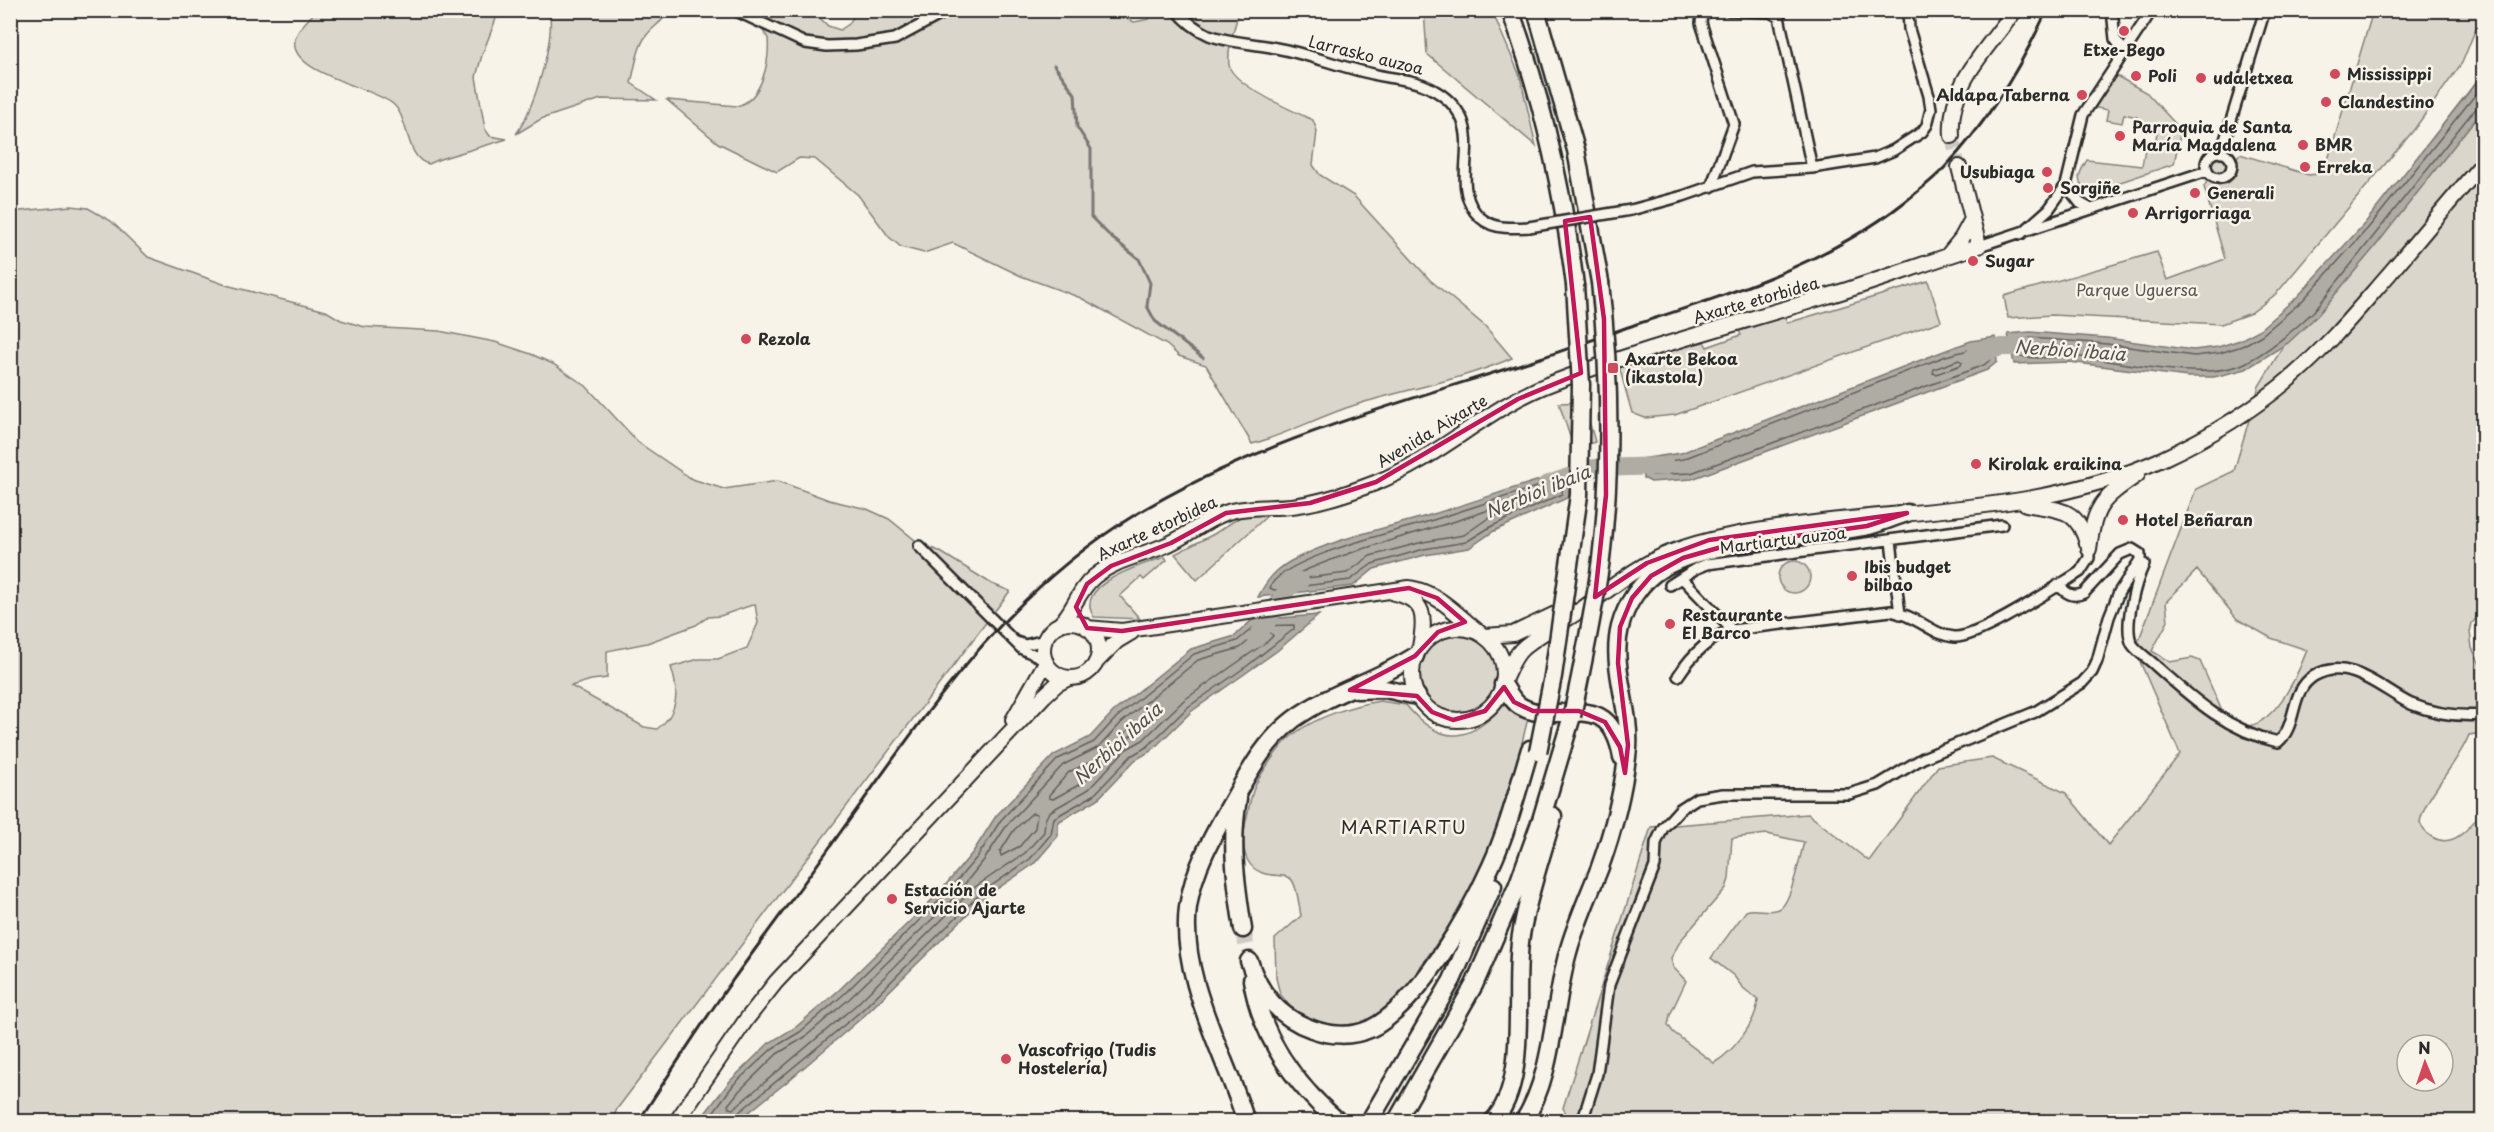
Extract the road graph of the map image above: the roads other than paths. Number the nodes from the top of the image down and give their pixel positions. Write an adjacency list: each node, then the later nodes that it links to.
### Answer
1 (734, 10): 2 (street)
2 (949, 10)
3 (1177, 10): 21 (street, Larrasko auzoa, bridge)
4 (1510, 10): 62 (highway, bridge)
5 (1536, 10): 64 (highway, bridge)
6 (1712, 10): 21 (street)
7 (1728, 10): 18 (street)
8 (1908, 10): 18 (street)
9 (2152, 10): 13 (street)
10 (2265, 10): 15 (street)
11 (2009, 13): 14 (main road)
12 (2112, 15): 13 (street)
13 (2124, 51): 20 (street)
14 (1952, 136)
15 (2221, 153): 19 (street); 19 (street)
16 (2484, 162): 30 (main road)
17 (1959, 167): 25 (main road)
18 (1812, 168): 21 (street)
19 (2207, 171): 23 (street)
20 (2066, 185): 22 (street); 23 (street)
21 (1712, 187)
22 (2056, 199): 24 (street); 26 (street)
23 (2090, 208): 24 (street)
24 (2067, 216): 26 (street)
25 (1972, 219): 27 (main road); 28 (main road)
26 (2022, 234): 27 (street)
27 (1979, 246): 28 (main road, Axarte etorbidea)
28 (1947, 256): 29 (main road, Axarte etorbidea)
29 (1543, 387): 32 (main road, Avenida Aixarte)
30 (2159, 461): 31 (main road); 37 (main road)
31 (2018, 502): 33 (main road); 37 (main road)
32 (1264, 507): 44 (main road, Axarte etorbidea)
33 (1907, 513): 42 (main road); 65 (highway)
34 (2002, 525): 35 (street, Martiartu auzoa)
35 (1891, 541): 39 (street, Martiartu auzoa); 45 (street)
36 (919, 546): 52 (street)
37 (2089, 549): 41 (street)
38 (2141, 557): 41 (street); 61 (street); 75 (street)
39 (1682, 578): 40 (street, Martiartu auzoa); 49 (street)
40 (1670, 585)
41 (2058, 585): 45 (street)
42 (1605, 590): 50 (main road); 58 (main road)
43 (1380, 592): 47 (main road); 50 (main road); 53 (main road)
44 (1076, 600): 46 (main road); 48 (main road)
45 (1900, 614): 49 (street)
46 (1059, 625): 48 (main road); 51 (main road)
47 (1151, 625): 48 (main road); 55 (main road)
48 (1085, 627): 55 (main road)
49 (1731, 630): 56 (street)
50 (1483, 635): 53 (main road); 58 (main road)
51 (1045, 640): 52 (street); 54 (main road)
52 (1014, 641): 54 (street)
53 (1418, 651): 59 (highway); 60 (main road)
54 (1045, 660): 57 (main road); 63 (main road)
55 (1096, 662): 57 (main road)
56 (1678, 676)
57 (1069, 678): 63 (main road)
58 (1504, 682): 60 (main road); 65 (highway)
59 (1350, 690): 60 (highway); 66 (highway)
60 (1417, 696)
61 (2484, 715)
62 (1534, 750): 71 (highway); 72 (highway)
63 (991, 751): 69 (main road)
64 (1565, 757): 68 (highway); 73 (highway)
65 (1625, 772): 74 (highway)
66 (1241, 787): 67 (highway); 70 (highway)
67 (1243, 929)
68 (1397, 1120)
69 (676, 1122)
70 (1246, 1122)
71 (1339, 1122)
72 (1369, 1122)
73 (1492, 1122)
74 (1523, 1122)
75 (1582, 1122)

